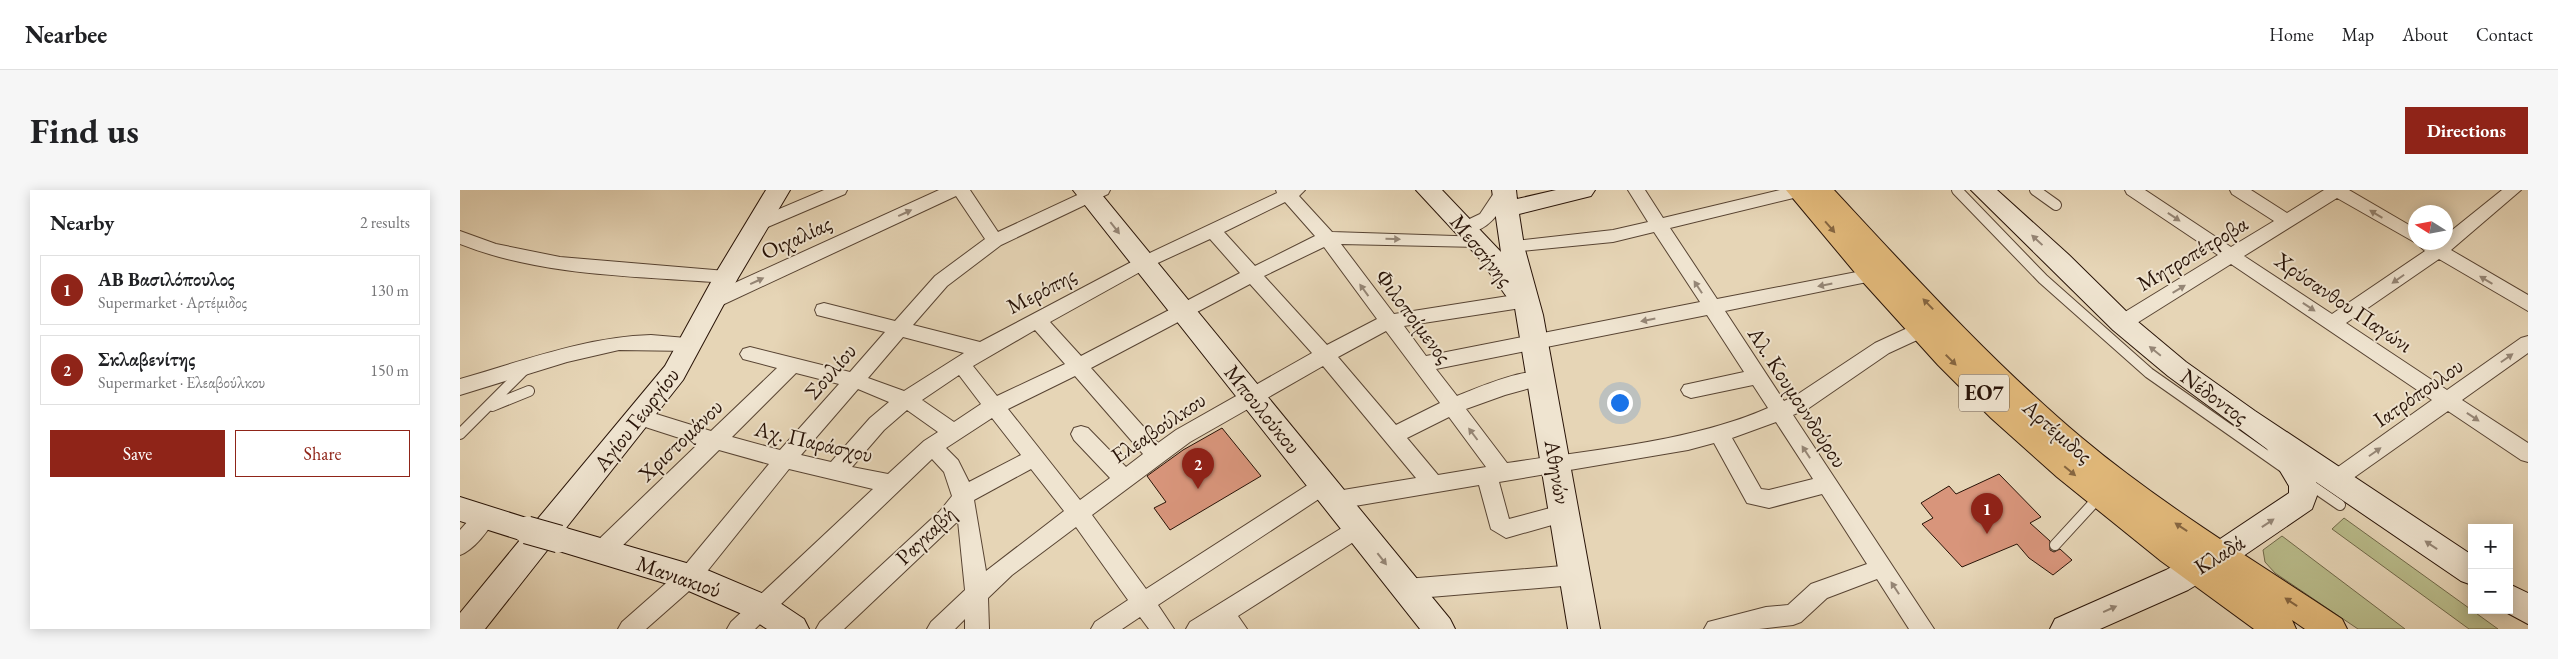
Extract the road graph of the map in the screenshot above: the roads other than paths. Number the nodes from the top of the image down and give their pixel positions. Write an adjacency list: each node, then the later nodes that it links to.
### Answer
1 (778, 190): 21 (street, Αγίου Γεωργίου)
2 (839, 190): 21 (street)
3 (954, 190): 38 (street, Οιχαλίας, one-way to 3)
4 (961, 190): 29 (street)
5 (1428, 190): 26 (street, Μεσσήνης)
6 (1583, 190): 18 (street)
7 (1636, 190): 22 (street, Αλ. Κουμουνδούρου)
8 (1806, 190): 22 (street); 36 (main road, Αρτέμιδος / ΕΟ7, one-way to 36); 106 (main road, Αρτέμιδος / ΕΟ7, one-way to 8)
9 (1957, 190): 91 (lane)
10 (1983, 190): 46 (street, Νέδοντος, one-way to 10)
11 (2035, 190): 19 (lane)
12 (2133, 190): 33 (street, Χρύσανθου Παγώνι, one-way to 33)
13 (2238, 190): 20 (street)
14 (2337, 190): 20 (street, Μητροπέτροβα); 24 (street, one-way to 14)
15 (2513, 190): 25 (street)
16 (1290, 191): 23 (street, Μερόπης); 28 (street, Φιλοποίμενος)
17 (1092, 192): 29 (street, Σουλίου); 34 (street, Μπουλούκου, one-way to 34)
18 (1505, 195): 26 (street); 30 (street, Αθηνών)
19 (2056, 205)
20 (2288, 221): 33 (street, Μητροπέτροβα)
21 (757, 225): 37 (street, Αγίου Γεωργίου)
22 (1659, 226): 30 (street); 40 (street, Αλ. Κουμουνδούρου, one-way to 22)
23 (1211, 229): 34 (street, Μερόπης); 35 (street)
24 (2408, 232)
25 (2453, 232)
26 (1473, 234): 28 (street, one-way to 26); 41 (street, Μεσσήνης)
27 (460, 237): 37 (street)
28 (1326, 238): 35 (street); 45 (street, Φιλοποίμενος, one-way to 28)
29 (995, 241): 48 (street, Σουλίου)
30 (1512, 246): 41 (street, Αθηνών)
31 (2427, 250): 47 (street, one-way to 47)
32 (2436, 250): 39 (street, one-way to 32)
33 (2232, 256): 46 (street, Μητροπέτροβα, one-way to 33); 47 (street, Χρύσανθου Παγώνι, one-way to 47)
34 (1143, 263): 43 (street, Μπουλούκου); 44 (street, Μερόπης)
35 (1253, 274): 43 (street); 55 (street)
36 (1872, 275): 40 (street, one-way to 40); 49 (main road, Αρτέμιδος / ΕΟ7)
37 (726, 277): 38 (street, Αγίου Γεωργίου)
38 (713, 301): 52 (street, Αγίου Γεωργίου)
39 (2528, 304)
40 (1711, 307): 50 (street, one-way to 50); 62 (street, Αλ. Κουμουνδούρου)
41 (1526, 308): 45 (street, Ελεαβούλκου); 50 (street, Αθηνών)
42 (824, 310): 48 (street)
43 (1184, 312): 60 (street); 67 (street, Μπουλούκου)
44 (1036, 319): 53 (street, Μερόπης); 60 (street)
45 (1388, 322): 55 (street, Ελεαβούλκου); 58 (street, Φιλοποίμενος)
46 (2122, 323): 80 (street, Νέδοντος, one-way to 46)
47 (2333, 323): 69 (street, Χρύσανθου Παγώνι)
48 (898, 328): 53 (street); 63 (street, Σουλίου)
49 (1921, 330): 73 (street); 97 (main road, Αρτέμιδος / ΕΟ7, one-way to 97)
50 (1535, 342): 58 (street); 61 (street, Αθηνών)
51 (2528, 343): 69 (street, Ιατρόπουλου, one-way to 51)
52 (691, 344): 59 (street); 74 (street, Αγίου Γεωργίου)
53 (982, 350): 56 (street, Μερόπης)
54 (750, 354): 57 (street)
55 (1325, 355): 67 (street, Ελεαβούλκου); 79 (street)
56 (960, 363): 68 (street, Μερόπης); 72 (street)
57 (792, 365): 63 (street); 81 (street, Χριστομάνου)
58 (1420, 365): 70 (street, Φιλοποίμενος)
59 (528, 366): 64 (street); 71 (lane)
60 (1078, 366): 72 (street); 84 (street)
61 (1541, 378): 70 (street); 87 (street, Αθηνών)
62 (1757, 378): 65 (street); 73 (street, Αλ. Κουμουνδούρου)
63 (852, 382): 68 (street); 86 (street, Σουλίου)
64 (460, 387)
65 (1692, 390)
66 (529, 391): 71 (lane)
67 (1252, 396): 84 (street, Ελεαβούλκου); 95 (street, Μπουλούκου)
68 (905, 399): 75 (street); 88 (street, Μερόπης)
69 (2448, 400): 83 (street, Χρύσανθου Παγώνι, one-way to 83); 96 (street, Ιατρόπουλου, one-way to 69)
70 (1452, 406): 79 (street); 89 (street, Φιλοποίμενος, one-way to 70)
71 (489, 407): 76 (lane)
72 (993, 407): 75 (street); 85 (street)
73 (1780, 413): 78 (street); 94 (street, Αλ. Κουμουνδούρου, one-way to 73)
74 (640, 417): 81 (street, Αχ. Παράσχου); 119 (street, Αγίου Γεωργίου)
75 (952, 432): 82 (street)
76 (460, 434)
77 (1081, 434): 90 (street)
78 (1719, 434): 87 (street); 94 (street)
79 (1394, 435): 92 (street)
80 (2274, 438): 91 (street); 96 (street, Νέδοντος)
81 (715, 442): 86 (street, Αχ. Παράσχου); 105 (street, Χριστομάνου)
82 (931, 447): 93 (street); 98 (street)
83 (2528, 454)
84 (1156, 455): 90 (street, Ελεαβούλκου)
85 (1034, 458): 98 (street, Ραγκαβή); 101 (street)
86 (784, 460): 88 (street, Αχ. Παράσχου); 111 (street, Σουλίου)
87 (1556, 463): 89 (street); 99 (street, Αθηνών)
88 (836, 472): 93 (street, Αχ. Παράσχου)
89 (1494, 474): 92 (street); 99 (street)
90 (1124, 479): 101 (street, Ελεαβούλκου)
91 (2301, 479): 96 (lane); 106 (street, Κλαδά, one-way to 91)
92 (1433, 483): 95 (street)
93 (892, 484): 116 (street)
94 (1827, 484): 107 (street, Αλ. Κουμουνδούρου)
95 (1330, 492): 102 (street, Μπουλούκου); 115 (street)
96 (2337, 492): 109 (street, Νέδοντος, one-way to 96)
97 (2100, 496): 103 (lane); 108 (main road, Αρτέμιδος / ΕΟ7)
98 (963, 497): 113 (street); 123 (street, Ραγκαβή)
99 (1565, 513): 110 (street, Αθηνών)
100 (473, 514): 104 (street); 105 (street, Μανιακιού, bridge)
101 (1078, 514): 113 (street, Ελεαβούλκου); 115 (street)
102 (1358, 527): 112 (street, Μπουλούκου, one-way to 112); 118 (street)
103 (2056, 545)
104 (460, 546)
105 (602, 551): 111 (street, Μανιακιού)
106 (2222, 554): 108 (street, Κλαδά); 135 (main road, Αρτέμιδος / ΕΟ7, one-way to 106)
107 (1882, 568): 131 (street); 132 (street, Αλ. Κουμουνδούρου, one-way to 107)
108 (2196, 569): 133 (street, Κλαδά, one-way to 108); 134 (main road, Αρτέμιδος / ΕΟ7)
109 (2468, 570)
110 (1575, 575): 112 (street); 130 (street, Αθηνών)
111 (689, 577): 116 (street, Μανιακιού); 120 (street, Σουλίου)
112 (1406, 589): 129 (street, Μπουλούκου)
113 (976, 592): 124 (street, Ελεαβούλκου); 125 (street)
114 (2513, 601): 117 (street)
115 (1145, 603): 126 (street); 127 (street)
116 (760, 607): 121 (street); 122 (street, Μανιακιού)
117 (2528, 610)
118 (1228, 622): 128 (street)
119 (466, 629)
120 (630, 629)
121 (739, 629)
122 (793, 629)
123 (828, 629)
124 (939, 629)
125 (977, 629)
126 (1103, 629)
127 (1162, 629)
128 (1198, 629)
129 (1439, 629)
130 (1584, 629)
131 (1716, 629)
132 (1922, 629)
133 (2066, 629)
134 (2280, 629)
135 (2332, 629)

